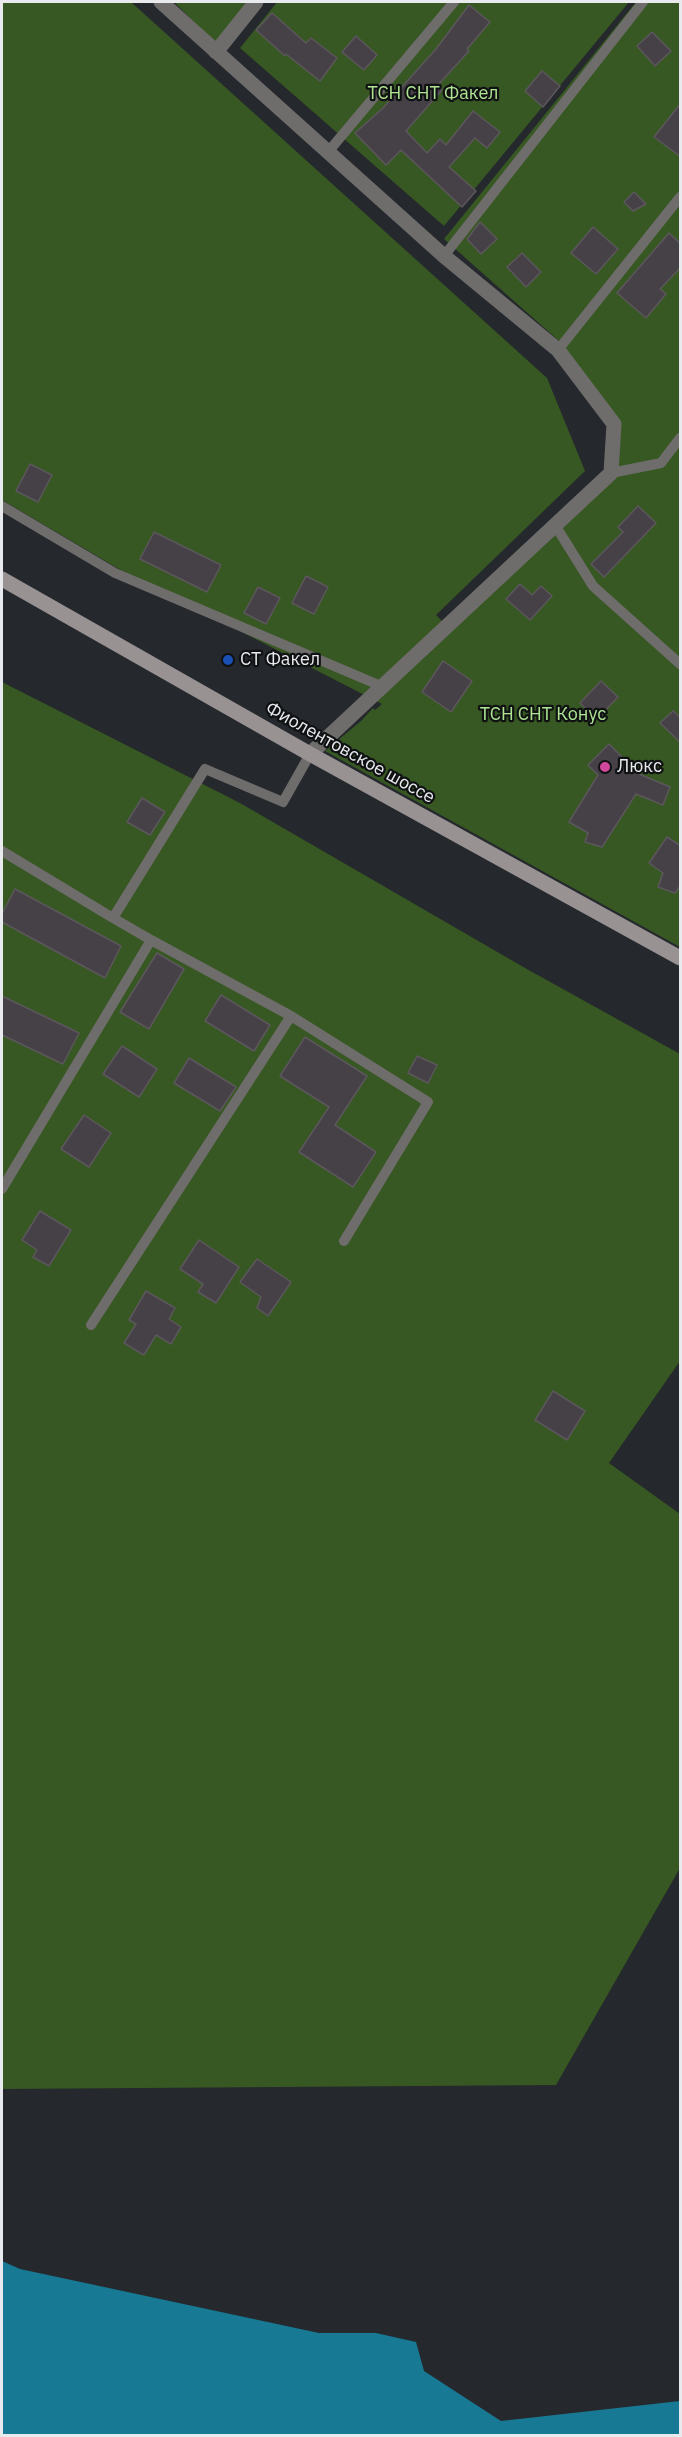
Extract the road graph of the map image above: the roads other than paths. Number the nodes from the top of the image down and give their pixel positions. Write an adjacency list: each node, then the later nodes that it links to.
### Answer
1 (161, 2): 5 (street)
2 (256, 2): 5 (street)
3 (454, 2): 6 (lane)
4 (643, 2): 8 (lane)
5 (216, 52): 6 (street)
6 (328, 153): 8 (street)
7 (681, 197): 9 (lane)
8 (444, 256): 9 (street)
9 (558, 350): 11 (street)
10 (681, 438): 11 (lane)
11 (611, 473): 13 (street)
12 (2, 506): 16 (lane)
13 (555, 525): 15 (lane); 16 (street)
14 (2, 579): 17 (main road, Фиолентовское шоссе)
15 (681, 664)
16 (381, 686): 17 (street)
17 (310, 754): 19 (lane); 21 (main road, Фиолентовское шоссе)
18 (2, 851): 19 (lane)
19 (113, 918): 20 (lane)
20 (151, 940): 22 (lane); 23 (lane)
21 (681, 958)
22 (291, 1016): 24 (lane); 25 (lane)
23 (2, 1189)
24 (344, 1241)
25 (91, 1325)

